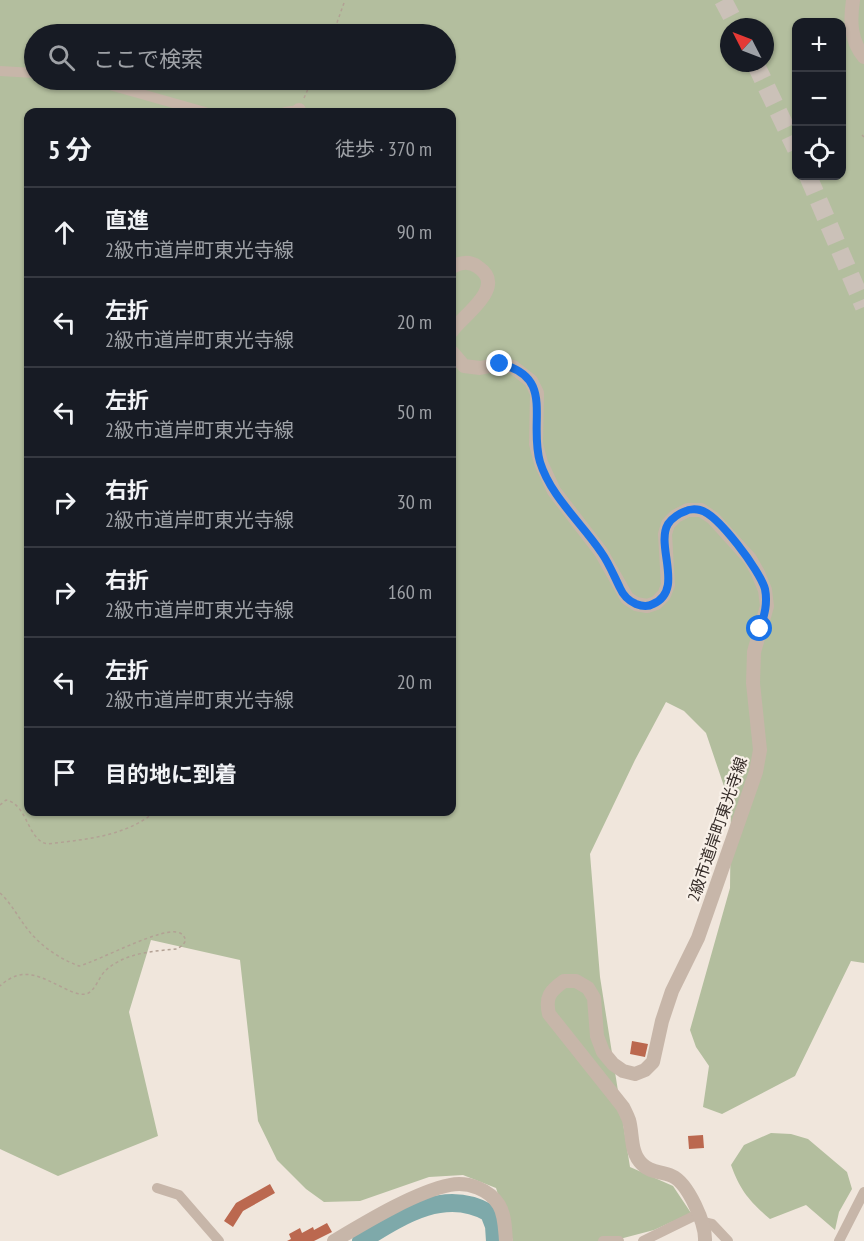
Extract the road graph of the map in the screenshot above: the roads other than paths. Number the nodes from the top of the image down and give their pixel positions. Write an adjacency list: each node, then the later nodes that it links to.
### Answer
1 (853, 0): 2 (street)
2 (864, 57)
3 (0, 71): 4 (street)
4 (24, 72)
5 (127, 90): 6 (street)
6 (191, 108)
7 (456, 264): 8 (street)
8 (456, 327)
9 (456, 357): 12 (street, 2級市道岸町東光寺線)
10 (157, 1188): 13 (street)
11 (864, 1192): 21 (street)
12 (700, 1218): 18 (street); 19 (street); 20 (street)
13 (219, 1241)
14 (334, 1241): 15 (street)
15 (506, 1241)
16 (603, 1241): 17 (street)
17 (619, 1241)
18 (643, 1241)
19 (705, 1241)
20 (728, 1241)
21 (839, 1241)

